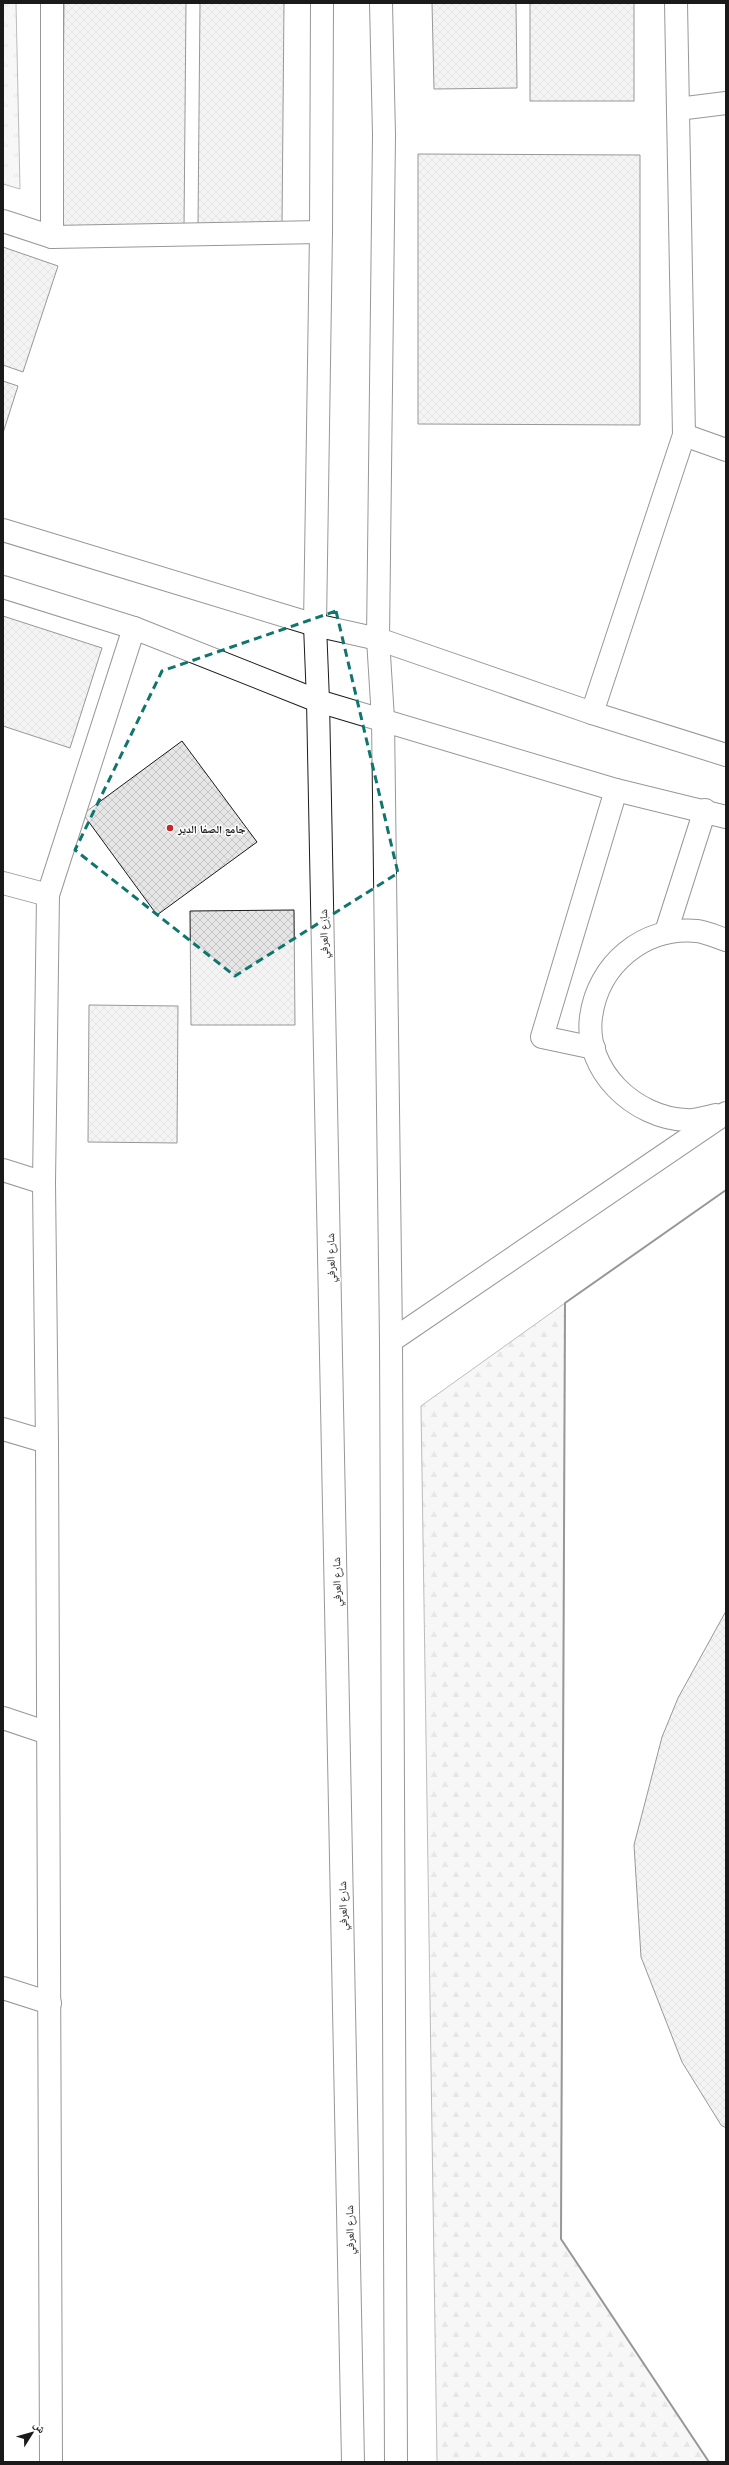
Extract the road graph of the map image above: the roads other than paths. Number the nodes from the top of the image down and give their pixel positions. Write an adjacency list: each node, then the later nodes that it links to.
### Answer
1 (52, 3): 9 (street)
2 (322, 3): 8 (street, شارع العرفي)
3 (381, 3): 16 (street)
4 (676, 3): 6 (street)
5 (726, 103): 6 (street)
6 (678, 109): 10 (street)
7 (3, 221): 9 (street)
8 (321, 232): 9 (street); 14 (street, شارع العرفي)
9 (52, 237)
10 (684, 435): 11 (street); 18 (street)
11 (726, 450)
12 (3, 530): 14 (street)
13 (3, 587): 15 (street)
14 (315, 625): 16 (street); 17 (street, شارع العرفي)
15 (134, 628): 17 (street); 25 (street)
16 (378, 639): 18 (street); 19 (street)
17 (318, 702): 19 (street); 40 (street, شارع العرفي)
18 (592, 713): 20 (street)
19 (383, 719): 21 (street); 32 (street)
20 (726, 756)
21 (616, 790): 22 (street); 28 (street)
22 (705, 810): 23 (street); 26 (street)
23 (726, 817)
24 (3, 883): 25 (street)
25 (48, 895): 31 (street)
26 (666, 932): 27 (street); 28 (street)
27 (726, 940)
28 (594, 1048): 29 (street)
29 (726, 1111): 32 (street)
30 (3, 1170): 31 (street)
31 (44, 1183): 34 (street)
32 (391, 1341): 41 (street)
33 (3, 1429): 34 (street)
34 (48, 1442): 36 (street)
35 (3, 1718): 36 (street)
36 (48, 1733): 38 (street)
37 (3, 1988): 38 (street)
38 (50, 2002): 39 (street)
39 (52, 2462)
40 (353, 2462)
41 (396, 2462)

